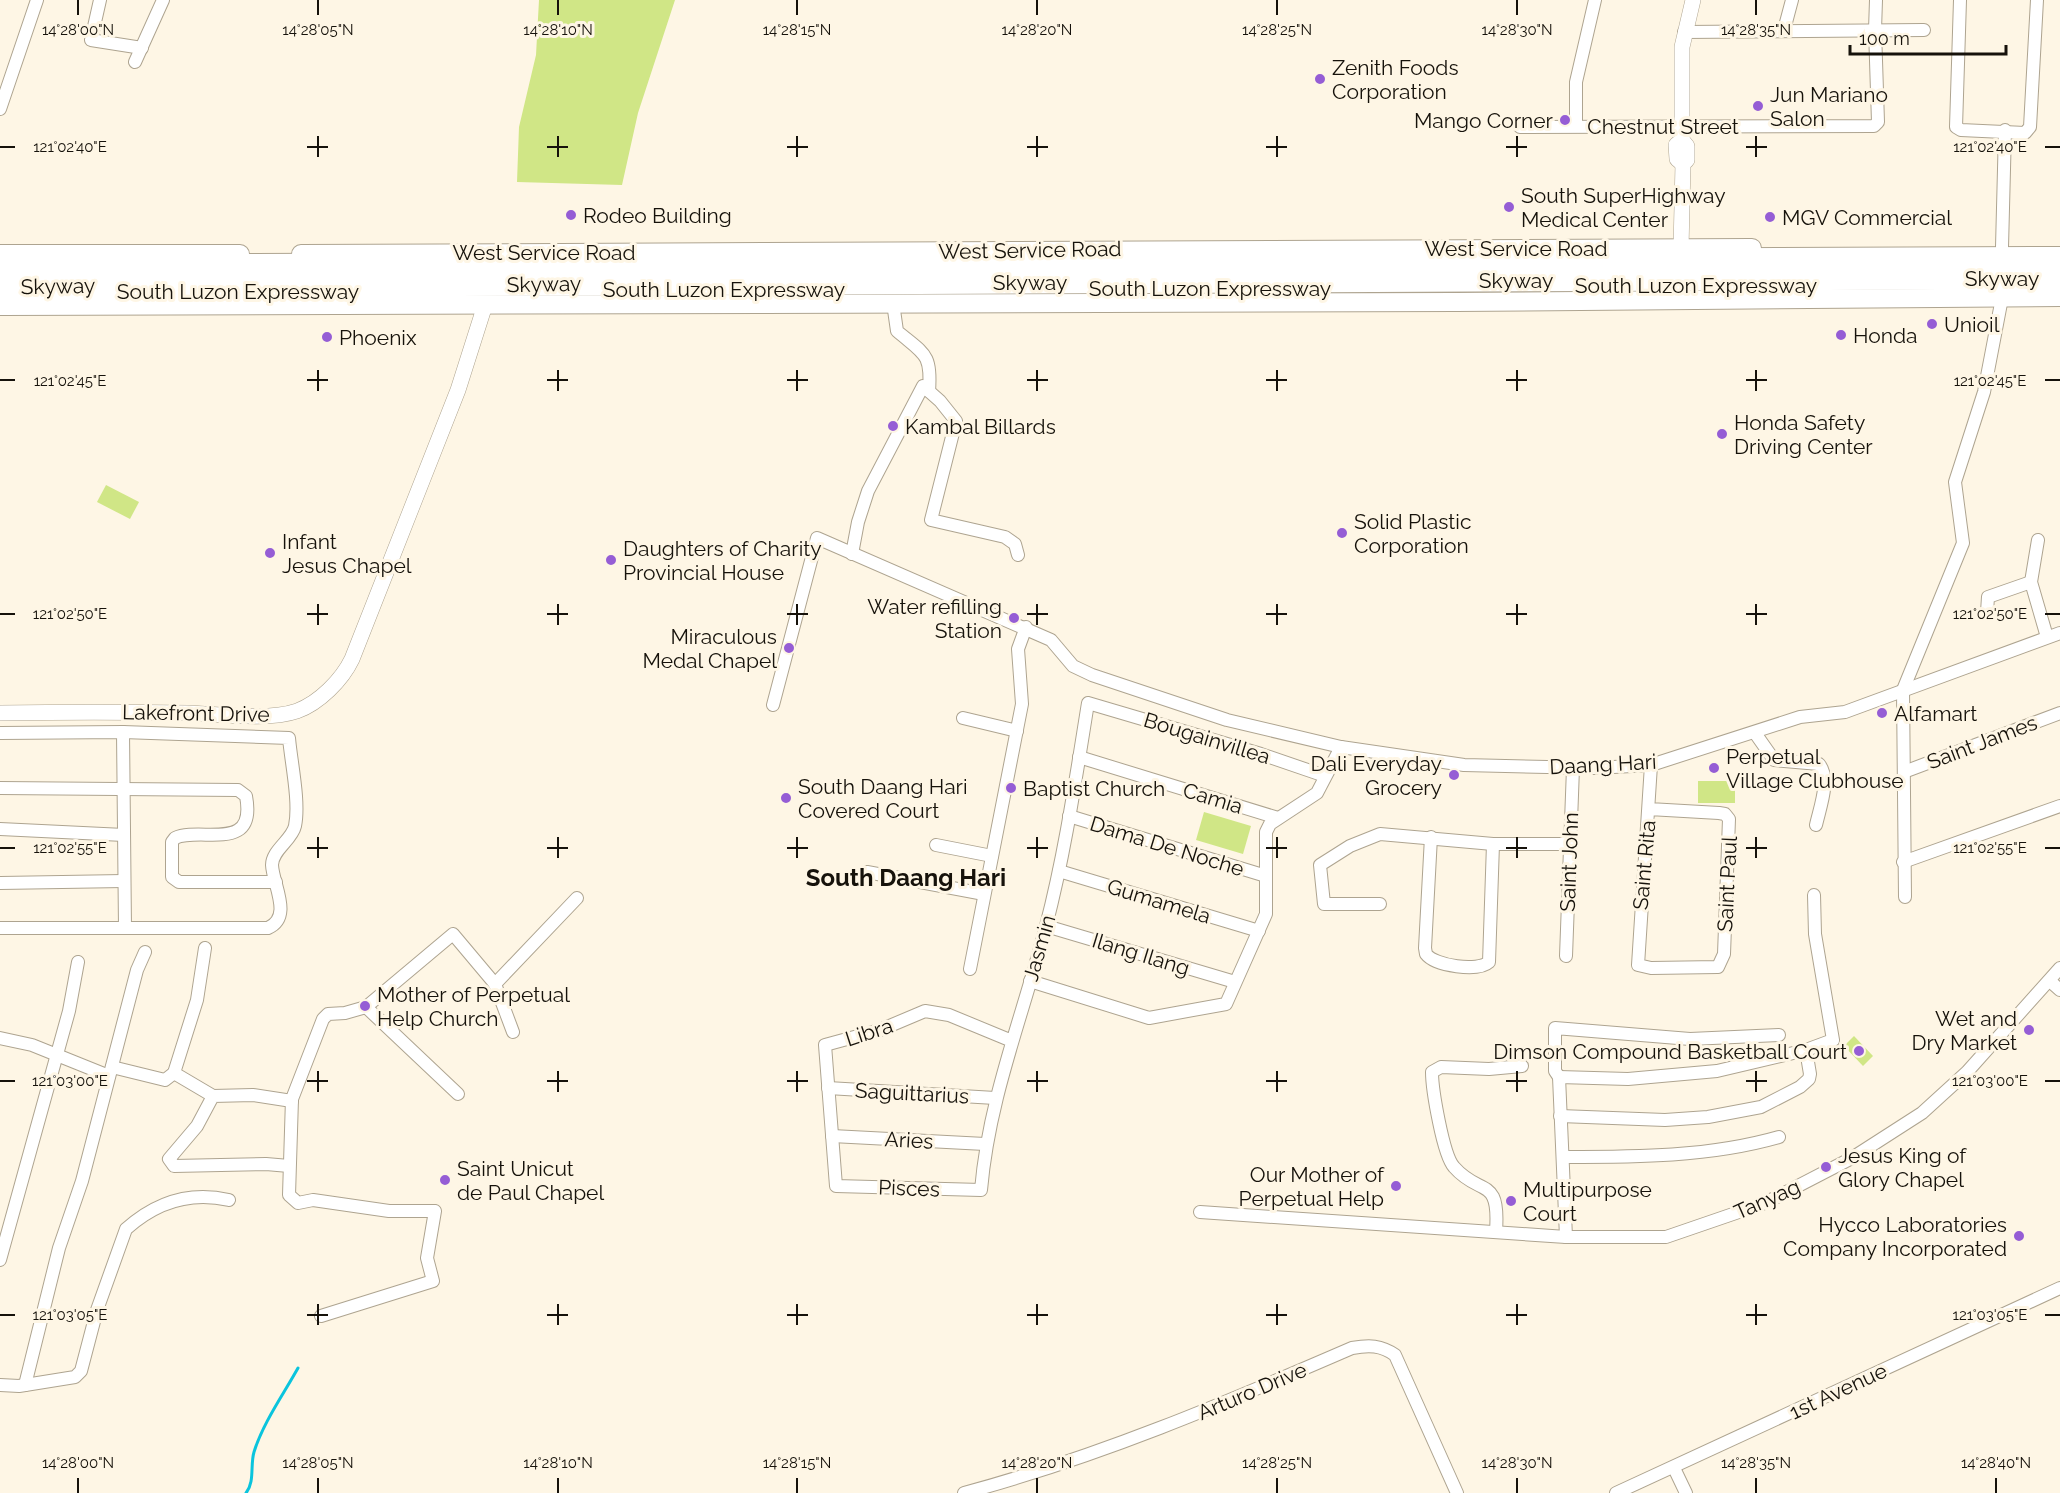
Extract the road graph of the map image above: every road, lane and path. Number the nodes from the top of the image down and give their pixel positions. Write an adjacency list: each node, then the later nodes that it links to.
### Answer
1 (37, 0): 16 (street)
2 (100, 0): 14 (street)
3 (163, 0): 14 (street)
4 (1595, 0): 17 (street)
5 (1693, 0): 13 (street)
6 (1791, 0): 10 (street)
7 (1876, 0): 11 (street)
8 (1960, 0): 19 (street)
9 (2037, 0): 19 (street)
10 (1784, 30): 11 (street); 13 (street)
11 (1875, 30): 12 (street); 20 (street, Chestnut Street)
12 (1923, 30)
13 (1684, 32): 20 (street)
14 (142, 48): 15 (street)
15 (135, 62)
16 (0, 109)
17 (1576, 126): 18 (street, Chestnut Street); 20 (street, Chestnut Street)
18 (1520, 127)
19 (2005, 130): 21 (street)
20 (1682, 133): 23 (street)
21 (2002, 247): 22 (main road, West Service Road); 23 (main road, West Service Road)
22 (2060, 247)
23 (1681, 248): 24 (main road, West Service Road)
24 (0, 254)
25 (2060, 258): 26 (highway, South Luzon Expressway)
26 (0, 266)
27 (2060, 266): 28 (highway, Skyway)
28 (0, 275)
29 (2060, 278): 31 (highway, Skyway)
30 (2060, 285): 32 (highway, South Luzon Expressway)
31 (0, 287)
32 (0, 293)
33 (2060, 297): 34 (main road)
34 (2002, 298): 35 (main road); 47 (street)
35 (893, 303): 36 (main road); 38 (street)
36 (485, 305): 37 (main road); 50 (street, Lakefront Drive)
37 (0, 306)
38 (929, 391): 40 (street); 41 (street)
39 (2038, 540): 42 (street)
40 (852, 554): 44 (street, Daang Hari); 49 (street, Daang Hari)
41 (1018, 555)
42 (2031, 582): 43 (street); 46 (street)
43 (1987, 612)
44 (1026, 627): 53 (street); 57 (street, Daang Hari)
45 (2060, 633): 46 (street, Daang Hari)
46 (2047, 637): 47 (street, Daang Hari)
47 (1903, 690): 56 (street, Daang Hari); 61 (street)
48 (1088, 703): 58 (street, Jasmin); 62 (street, Bougainvillea)
49 (773, 705)
50 (0, 713)
51 (2060, 713): 61 (street, Saint James)
52 (963, 718): 53 (street)
53 (1017, 731): 76 (street)
54 (123, 732): 55 (street); 64 (street); 82 (street)
55 (0, 733)
56 (1755, 733): 59 (street, Daang Hari); 69 (street)
57 (1341, 747): 60 (street, Daang Hari); 62 (street)
58 (1079, 757): 67 (street, Jasmin); 68 (street, Camia)
59 (1651, 765): 60 (street, Daang Hari); 66 (street, Saint Rita)
60 (1573, 768): 74 (street, Saint John)
61 (1904, 772): 77 (street)
62 (1325, 776): 68 (street)
63 (0, 788): 64 (street)
64 (124, 788): 71 (street); 82 (street)
65 (2060, 806): 77 (street)
66 (1649, 809): 97 (street, Saint Rita); 97 (street, Saint Paul)
67 (1069, 816): 78 (street, Jasmin); 80 (street, Dama De Noche)
68 (1278, 818): 80 (street)
69 (1816, 825)
70 (0, 829): 71 (street)
71 (124, 835): 81 (street)
72 (1431, 837): 73 (street); 73 (street); 88 (street)
73 (1493, 844): 74 (street)
74 (1569, 844): 95 (street, Saint John)
75 (936, 845): 76 (street)
76 (992, 856): 84 (street)
77 (1903, 862): 86 (street)
78 (1059, 871): 89 (street, Jasmin); 92 (street, Gumamela)
79 (867, 872): 84 (street)
80 (1266, 876): 92 (street)
81 (124, 881): 83 (street); 91 (street)
82 (276, 882): 91 (street)
83 (0, 884)
84 (984, 894): 99 (street)
85 (1814, 895): 110 (street)
86 (1905, 897)
87 (577, 898): 103 (street)
88 (1380, 904)
89 (1046, 926): 100 (street, Jasmin); 102 (street, Ilang Ilang)
90 (0, 928): 91 (street)
91 (125, 928)
92 (1259, 931): 102 (street)
93 (205, 948): 114 (street)
94 (145, 952): 113 (street)
95 (1566, 956)
96 (78, 962): 111 (street)
97 (1638, 965)
98 (2060, 968): 101 (street, Tanyag)
99 (970, 969)
100 (1030, 981): 102 (street); 109 (street, Jasmin)
101 (2049, 981): 104 (street); 132 (street, Tanyag)
102 (1235, 982)
103 (495, 984): 105 (street); 106 (street)
104 (2060, 990)
105 (366, 1007): 117 (street); 120 (street)
106 (513, 1032)
107 (1779, 1035): 115 (street)
108 (0, 1038): 111 (street)
109 (1012, 1041): 116 (street, Libra); 119 (street, Jasmin)
110 (1806, 1050): 115 (street); 121 (street)
111 (56, 1055): 113 (street); 133 (street)
112 (1522, 1066): 131 (street)
113 (110, 1072): 114 (street); 137 (street)
114 (174, 1073): 118 (street)
115 (1559, 1077): 121 (street)
116 (828, 1088): 119 (street, Saguittarius); 122 (street, Libra)
117 (458, 1094)
118 (213, 1096): 120 (street); 126 (street)
119 (995, 1098): 124 (street, Jasmin)
120 (292, 1101): 126 (street)
121 (1560, 1116): 125 (street)
122 (832, 1136): 124 (street, Aries); 127 (street, Libra)
123 (1779, 1137): 125 (street)
124 (985, 1144): 128 (street, Jasmin)
125 (1564, 1156): 132 (street)
126 (289, 1166): 135 (street)
127 (836, 1186): 128 (street, Pisces)
128 (981, 1190)
129 (228, 1200): 137 (street)
130 (1200, 1212): 131 (street, Tanyag)
131 (1496, 1231): 132 (street, Tanyag)
132 (1571, 1238)
133 (0, 1260)
134 (2060, 1288): 138 (street, 1st Avenue)
135 (321, 1316)
136 (0, 1385): 137 (street)
137 (25, 1385)
138 (1674, 1468): 141 (street, 1st Avenue); 142 (street)
139 (964, 1493): 140 (street, Arturo Drive)
140 (1457, 1493)
141 (1616, 1493)
142 (1686, 1493)

